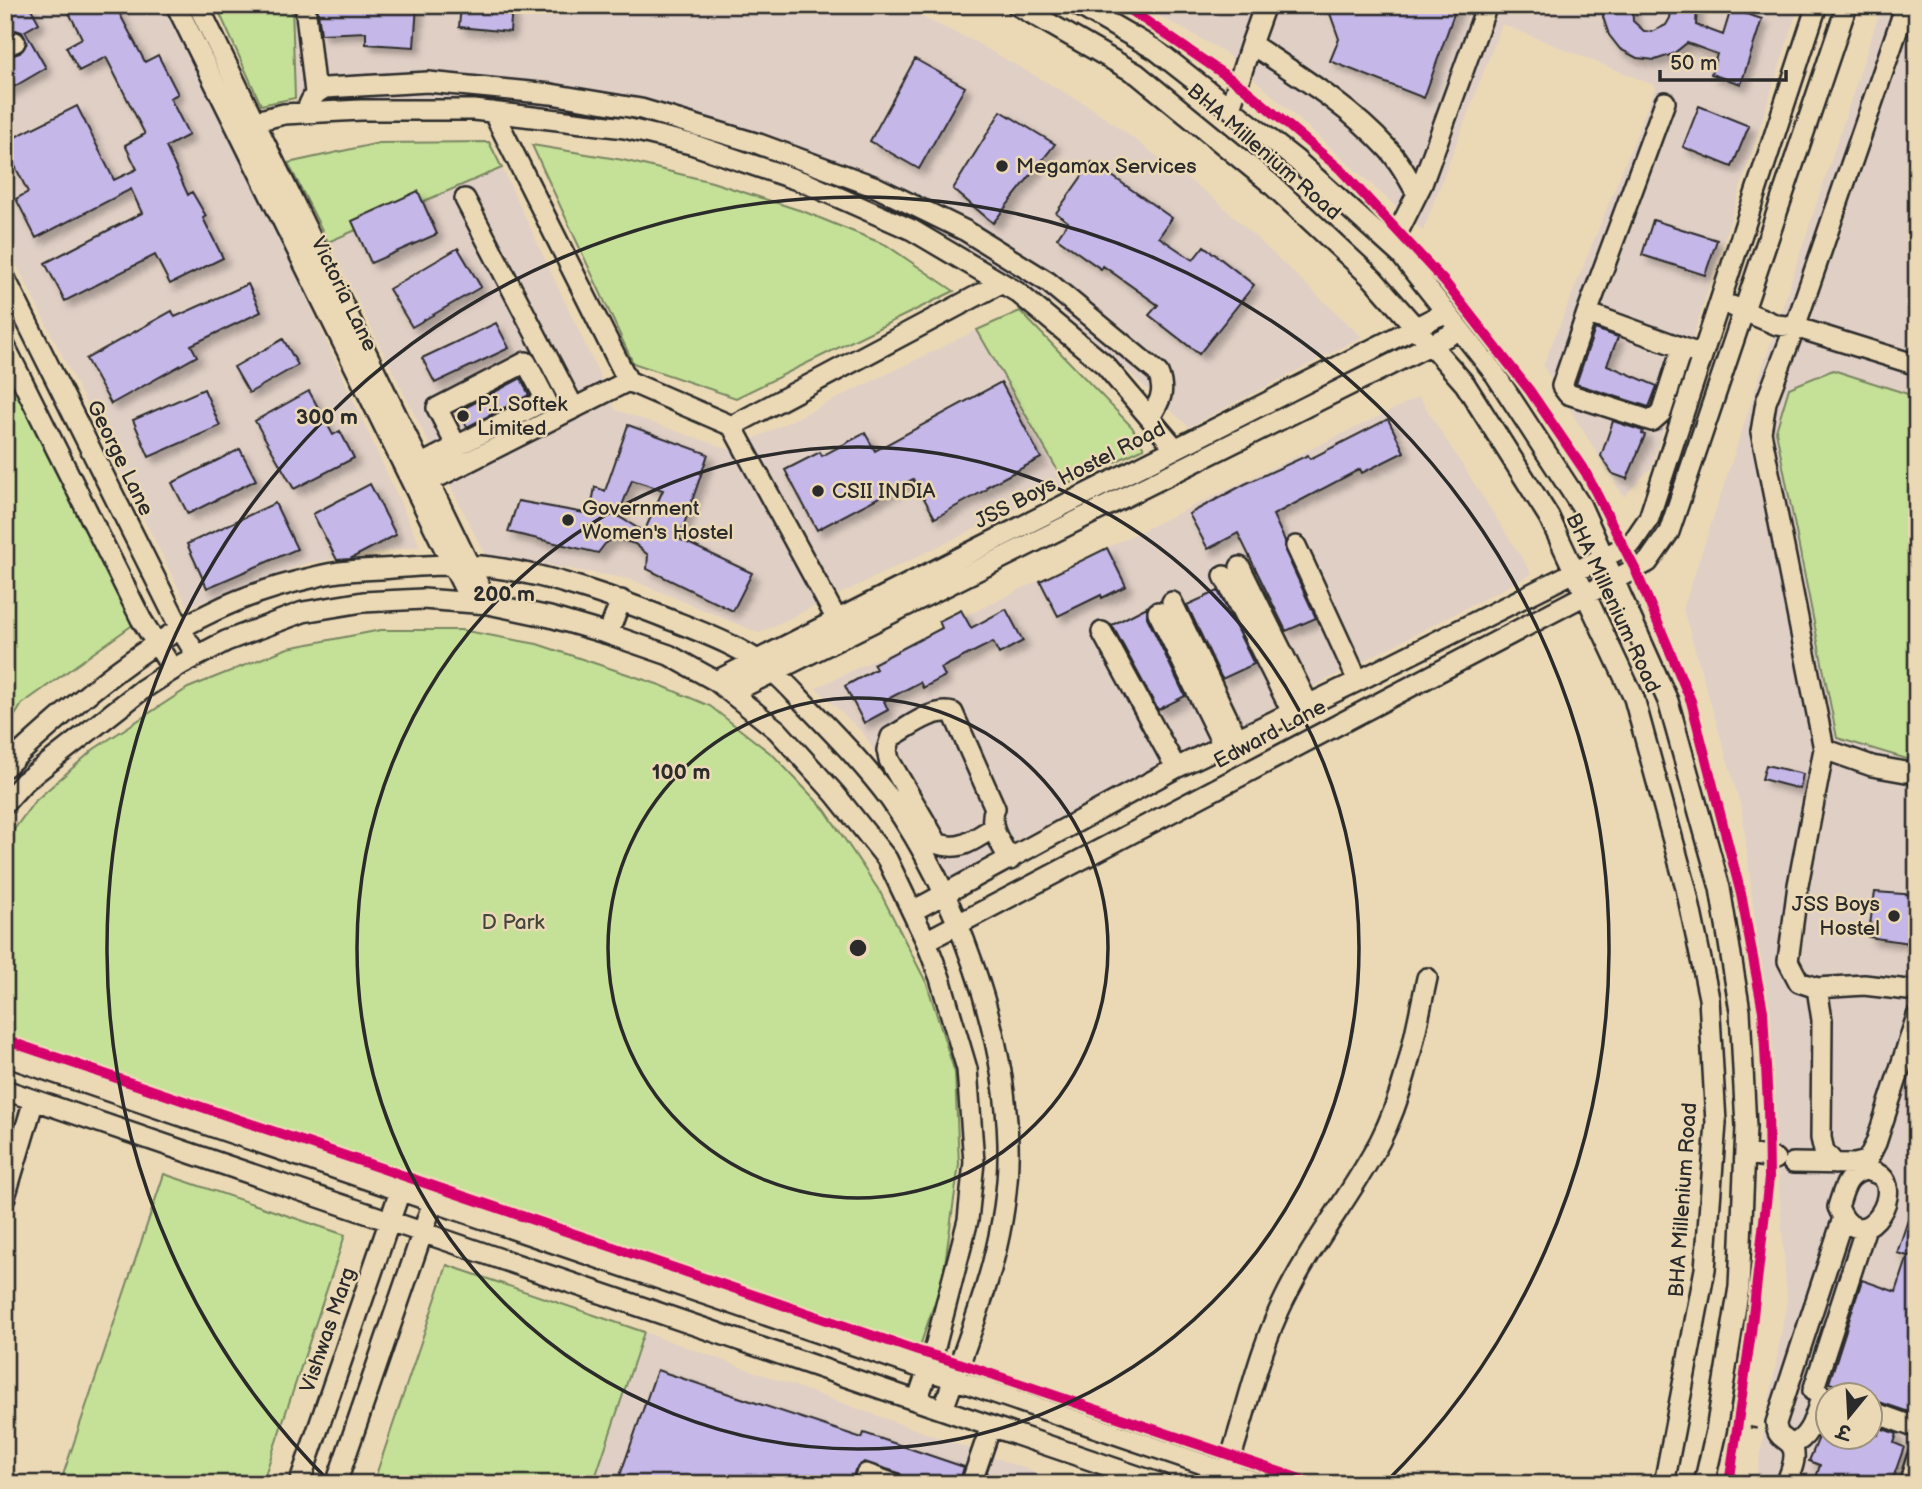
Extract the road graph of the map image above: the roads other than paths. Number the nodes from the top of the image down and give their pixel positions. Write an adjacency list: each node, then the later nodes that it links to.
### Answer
1 (176, 5): 18 (street, Victoria Lane)
2 (198, 5): 18 (street, Victoria Lane)
3 (305, 5): 13 (street)
4 (1017, 5): 28 (street, BHA Millenium Road)
5 (1078, 5): 11 (street, BHA Millenium Road)
6 (1265, 5): 12 (street)
7 (1487, 5): 19 (street)
8 (1817, 5): 24 (street, Edward Lane)
9 (1847, 5): 25 (street, Edward Lane)
10 (1906, 5): 29 (street)
11 (1106, 13): 15 (street, BHA Millenium Road)
12 (1251, 44): 15 (street); 19 (street)
13 (315, 93): 16 (street); 38 (street)
14 (1665, 102): 27 (street)
15 (1230, 108): 21 (street, BHA Millenium Road)
16 (306, 113): 17 (street); 18 (street)
17 (493, 113): 23 (street); 36 (street)
18 (245, 124): 42 (street, Victoria Lane); 47 (street, Victoria Lane)
19 (1418, 194): 21 (street)
20 (465, 199): 37 (street)
21 (1391, 246): 26 (street, BHA Millenium Road)
22 (5, 278): 56 (street, George Lane)
23 (1001, 283): 38 (street); 39 (street)
24 (1719, 302): 25 (street); 34 (street, Edward Lane)
25 (1744, 310): 29 (street); 50 (street, Edward Lane)
26 (1446, 312): 28 (street, JSS Boys Hostel Road); 30 (street, BHA Millenium Road)
27 (1587, 313): 33 (street); 33 (street)
28 (1415, 327): 31 (street, BHA Millenium Road); 41 (street, JSS Boys Hostel Road)
29 (1795, 327): 35 (street); 69 (street)
30 (1460, 330): 31 (street, JSS Boys Hostel Road); 46 (street, BHA Millenium Road)
31 (1431, 345): 44 (street, JSS Boys Hostel Road); 49 (street, BHA Millenium Road)
32 (5, 346): 59 (street)
33 (1682, 348): 34 (street)
34 (1702, 355): 46 (street, Edward Lane)
35 (1917, 365)
36 (628, 381): 37 (street); 39 (street)
37 (574, 408): 42 (street)
38 (1150, 417): 41 (street)
39 (732, 426): 55 (street)
40 (457, 447): 40 (street); 42 (street)
41 (1175, 448): 43 (street, JSS Boys Hostel Road)
42 (426, 473): 47 (street, Victoria Lane)
43 (1118, 477): 44 (street); 55 (street, JSS Boys Hostel Road)
44 (1128, 496): 63 (street, JSS Boys Hostel Road)
45 (1296, 546): 65 (street)
46 (1605, 558): 49 (street, Edward Lane); 50 (street, BHA Millenium Road)
47 (462, 567): 52 (street); 53 (street, Victoria Lane); 56 (street)
48 (1232, 572): 67 (street)
49 (1575, 572): 51 (street, BHA Millenium Road); 65 (street, Edward Lane)
50 (1614, 580): 51 (street, Edward Lane); 87 (street, BHA Millenium Road)
51 (1585, 594): 78 (street, Edward Lane); 117 (street, BHA Millenium Road)
52 (621, 600): 58 (street); 61 (street)
53 (480, 603): 58 (street); 60 (street)
54 (1165, 607): 68 (street)
55 (836, 618): 61 (street, JSS Boys Hostel Road)
56 (181, 630): 59 (street); 60 (street, George Lane)
57 (1102, 632): 71 (street)
58 (608, 634): 64 (street)
59 (157, 645): 62 (street); 70 (street)
60 (197, 656): 62 (street)
61 (754, 660): 63 (street); 64 (street, JSS Boys Hostel Road)
62 (173, 670): 73 (street)
63 (775, 673): 66 (street, JSS Boys Hostel Road); 76 (street)
64 (716, 681): 66 (street)
65 (1358, 681): 67 (street, Edward Lane)
66 (733, 692): 77 (street)
67 (1300, 708): 68 (street, Edward Lane)
68 (1230, 742): 71 (street, Edward Lane)
69 (1824, 749): 72 (street); 81 (street)
70 (5, 767)
71 (1176, 768): 75 (street, Edward Lane)
72 (1917, 774)
73 (5, 803)
74 (993, 828): 74 (street); 75 (street)
75 (1010, 860): 76 (street, Edward Lane)
76 (944, 896): 77 (street, Edward Lane); 78 (street)
77 (913, 911): 79 (street)
78 (958, 925): 79 (street, Edward Lane); 97 (street)
79 (926, 941): 96 (street)
80 (1427, 978): 109 (street)
81 (1817, 988): 82 (street); 88 (street)
82 (1917, 991)
83 (1917, 1016): 88 (street)
84 (5, 1056): 89 (street)
85 (5, 1090): 86 (street)
86 (34, 1100): 90 (street); 93 (street)
87 (1745, 1153): 88 (street); 118 (street, BHA Millenium Road)
88 (1849, 1166): 92 (street); 94 (street)
89 (400, 1191): 91 (street); 93 (street, Vishwas Marg)
90 (5, 1197)
91 (433, 1202): 95 (street); 96 (street)
92 (1843, 1218): 94 (street); 99 (street)
93 (390, 1221): 95 (street); 110 (street, Vishwas Marg)
94 (1866, 1227): 98 (street)
95 (422, 1232): 101 (street); 111 (street)
96 (927, 1370): 97 (street); 101 (street)
97 (954, 1379): 102 (street); 109 (street)
98 (1825, 1380)
99 (1789, 1383): 100 (street); 107 (street)
100 (1814, 1392)
101 (917, 1401): 102 (street)
102 (943, 1409): 105 (street)
103 (1884, 1416): 106 (street)
104 (1814, 1418): 107 (street)
105 (991, 1426): 114 (street); 115 (street)
106 (1917, 1428)
107 (1791, 1445): 119 (street)
108 (1917, 1458): 120 (street)
109 (1226, 1472): 116 (street)
110 (299, 1484)
111 (336, 1484)
112 (863, 1484): 113 (street)
113 (894, 1484)
114 (971, 1484)
115 (1161, 1484)
116 (1262, 1484)
117 (1664, 1484)
118 (1704, 1484)
119 (1786, 1484)
120 (1909, 1484)

